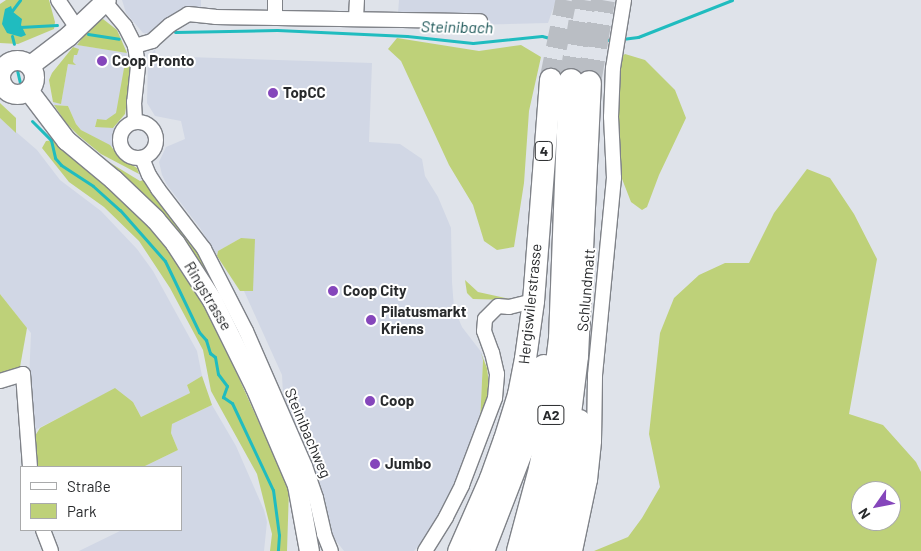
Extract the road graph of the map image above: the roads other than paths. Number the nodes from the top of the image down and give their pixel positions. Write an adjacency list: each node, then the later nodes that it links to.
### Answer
1 (58, 0): 9 (street)
2 (105, 0): 9 (main road); 10 (street)
3 (275, 0): 6 (street)
4 (357, 0): 7 (street)
5 (624, 0): 35 (street, Schlundmatt)
6 (275, 18): 7 (street); 10 (street)
7 (356, 18): 8 (street)
8 (480, 21)
9 (77, 28): 11 (main road)
10 (136, 46): 15 (street)
11 (30, 65): 12 (main road); 14 (main road)
12 (2, 66): 14 (main road)
13 (570, 81): 17 (highway, A2); 18 (main road, Hergiswilerstrasse / 4); 22 (highway, A2)
14 (28, 90): 28 (main road, Ringstrasse)
15 (135, 122): 16 (street); 16 (street)
16 (142, 158): 20 (street, Ringstrasse)
17 (563, 275): 31 (highway); 32 (highway, A2)
18 (533, 302): 19 (street); 21 (main road, Hergiswilerstrasse / 4)
19 (509, 307): 21 (street); 30 (street)
20 (246, 331): 29 (street, Steinibachweg)
21 (529, 334): 26 (main road, Hergiswilerstrasse / 4)
22 (576, 356): 33 (highway, A2); 34 (highway)
23 (0, 381): 24 (street)
24 (30, 466)
25 (43, 531): 27 (street)
26 (458, 550)
27 (51, 551)
28 (309, 551)
29 (331, 551)
30 (425, 551)
31 (482, 551)
32 (519, 551)
33 (538, 551)
34 (558, 551)
35 (575, 551)

